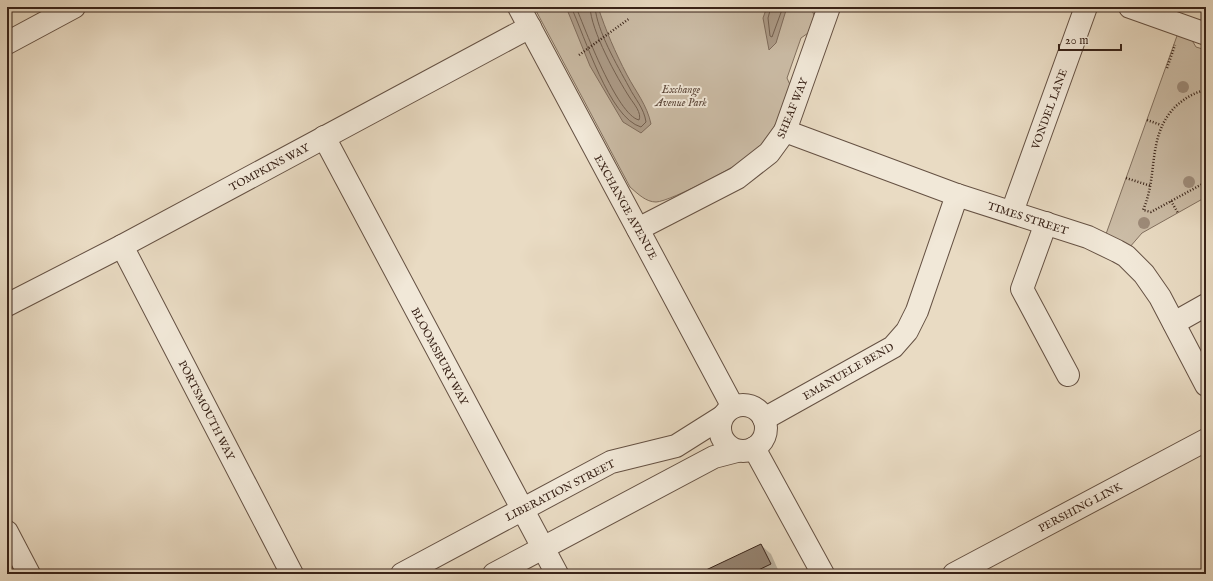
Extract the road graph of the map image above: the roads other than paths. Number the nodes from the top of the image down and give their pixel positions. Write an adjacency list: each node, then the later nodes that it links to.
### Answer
1 (74, 7): 8 (street)
2 (519, 7): 6 (street, EXCHANGE AVENUE)
3 (829, 7): 9 (street, SHEAF WAY)
4 (1086, 7): 12 (street, VONDEL LANE)
5 (1130, 7): 7 (street)
6 (530, 28): 10 (street, TOMPKINS WAY); 14 (street, EXCHANGE AVENUE)
7 (1206, 34)
8 (7, 43)
9 (785, 132): 11 (street, TIMES STREET); 14 (street, SHEAF WAY)
10 (324, 137): 15 (street, TOMPKINS WAY); 25 (street, BLOOMSBURY WAY)
11 (957, 195): 12 (street, TIMES STREET); 22 (street, EMANUELE BEND)
12 (1012, 212): 13 (street, TIMES STREET)
13 (1046, 223): 18 (street, TIMES STREET); 19 (street)
14 (638, 229): 21 (street, EXCHANGE AVENUE)
15 (122, 246): 16 (street, TOMPKINS WAY); 29 (street, PORTSMOUTH WAY)
16 (7, 305)
17 (1206, 305): 18 (street)
18 (1174, 323): 20 (street, TIMES STREET)
19 (1068, 375)
20 (1206, 385)
21 (728, 412): 22 (street); 24 (street); 25 (street, LIBERATION STREET)
22 (764, 419): 24 (street)
23 (1206, 440): 34 (street, PERSHING LINK)
24 (746, 449): 27 (street); 33 (street)
25 (521, 510): 27 (street, BLOOMSBURY WAY); 30 (street, LIBERATION STREET)
26 (7, 532): 28 (street)
27 (543, 548): 31 (street); 32 (street, BLOOMSBURY WAY)
28 (29, 574)
29 (292, 574)
30 (402, 574)
31 (494, 574)
32 (557, 574)
33 (823, 574)
34 (954, 574)

